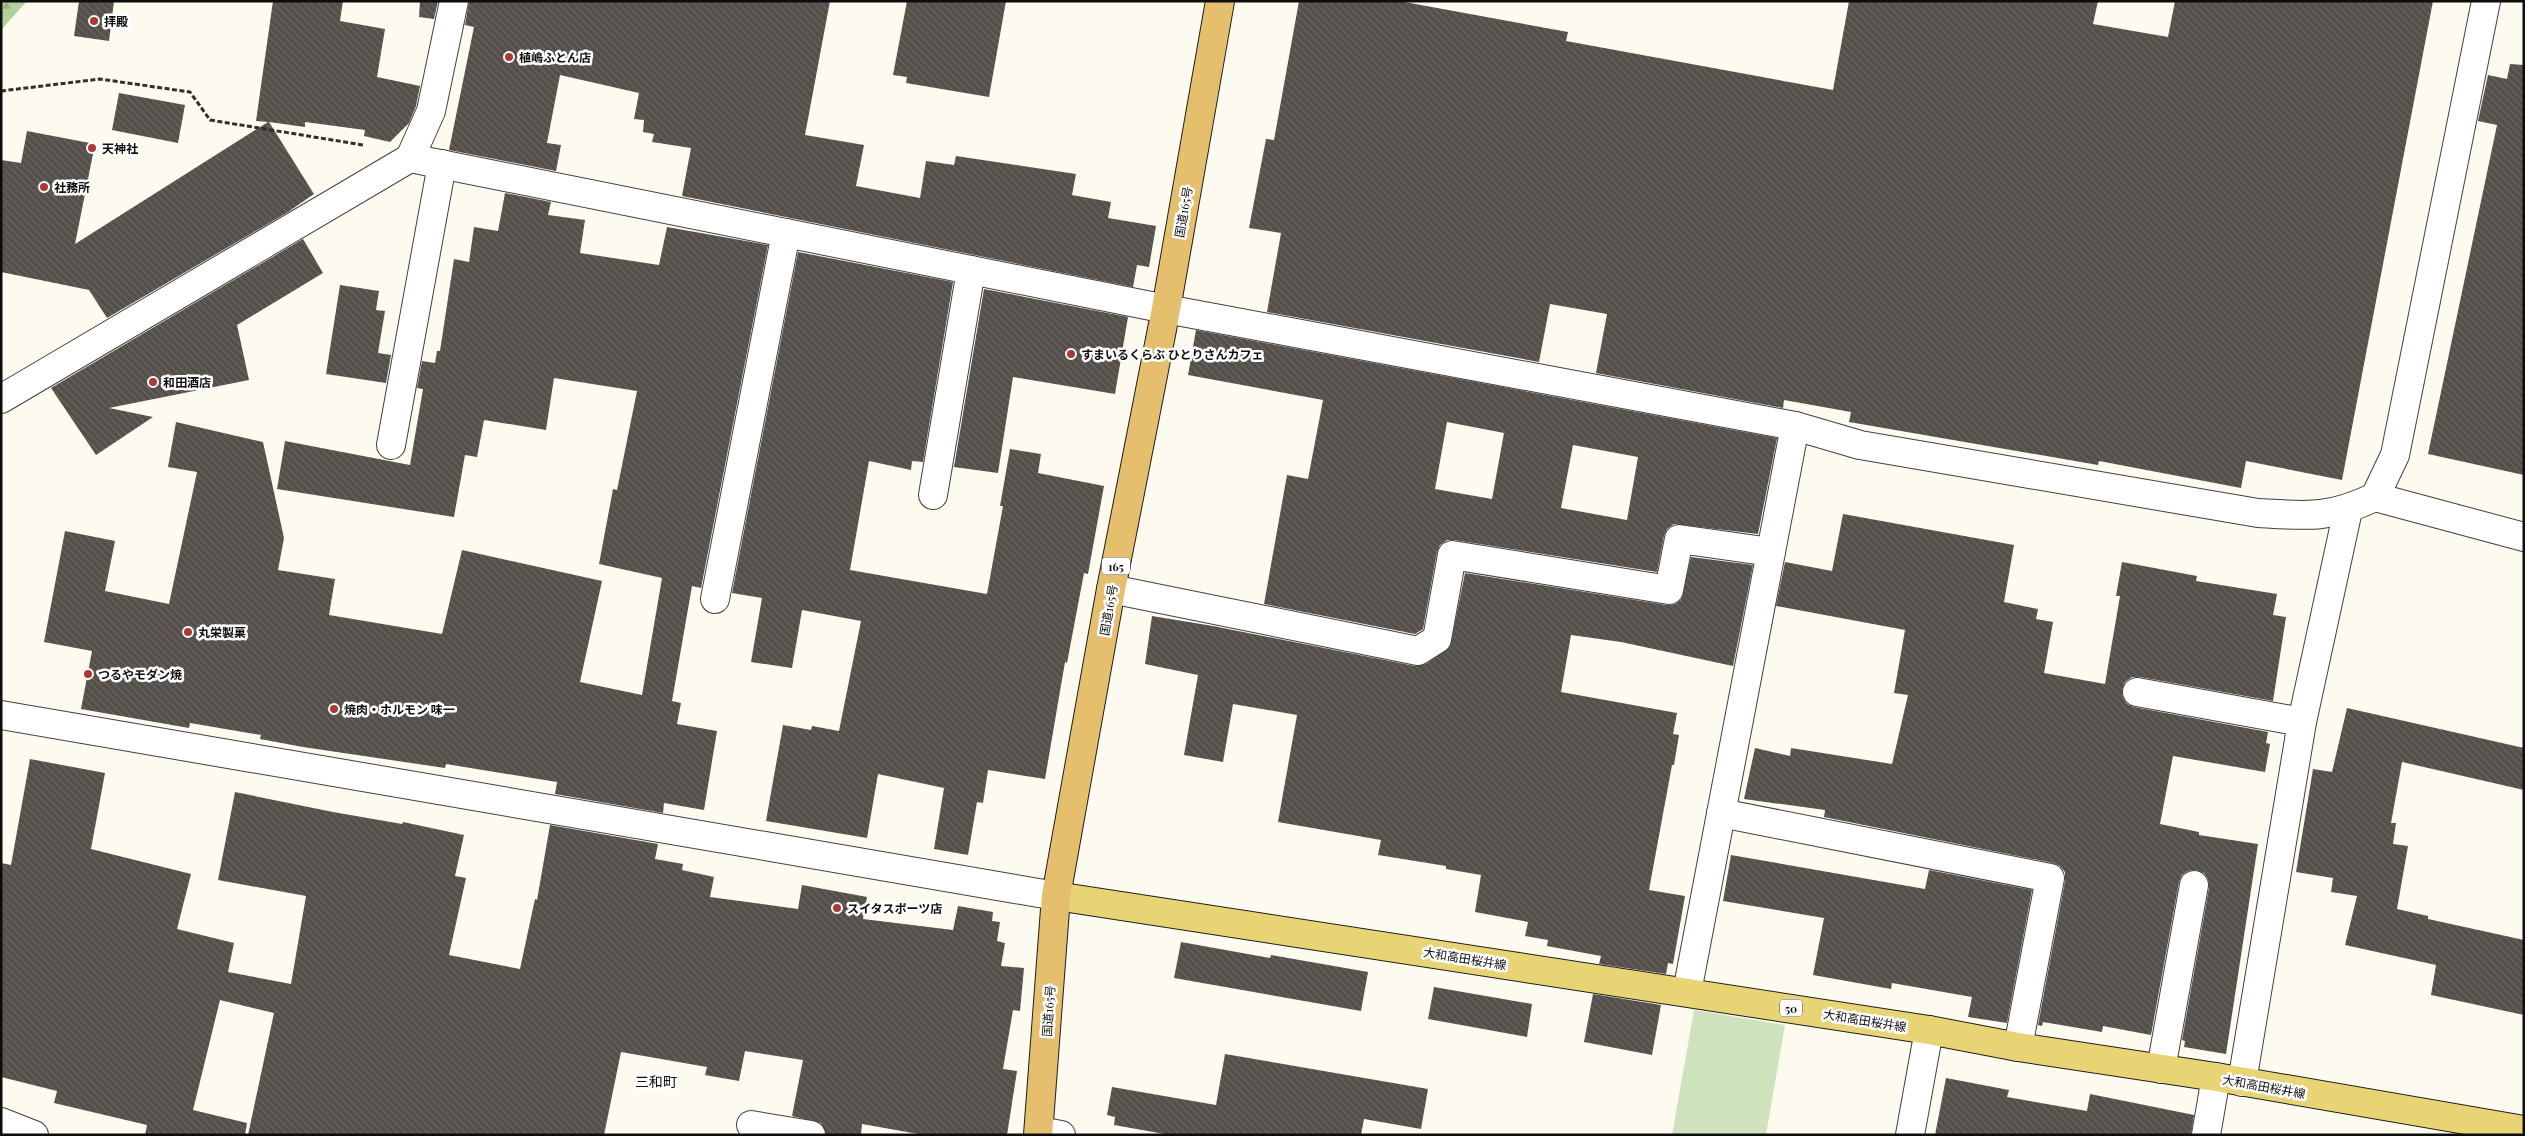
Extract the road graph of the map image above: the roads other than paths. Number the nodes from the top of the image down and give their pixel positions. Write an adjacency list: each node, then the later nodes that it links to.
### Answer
1 (454, 1): 4 (street)
2 (1220, 1): 8 (highway, 国道165号 / 165)
3 (2486, 1): 13 (street)
4 (410, 158): 5 (street); 9 (street)
5 (442, 164): 6 (street); 11 (street)
6 (786, 233): 7 (street); 18 (street)
7 (971, 270): 8 (street); 12 (street)
8 (1166, 309): 10 (street); 17 (highway, 国道165号 / 165)
9 (1, 399)
10 (1795, 426): 14 (street); 16 (street)
11 (391, 445)
12 (933, 495)
13 (2375, 498): 14 (street); 15 (street)
14 (2348, 510): 21 (street)
15 (2524, 537)
16 (1771, 552): 17 (street); 22 (street)
17 (1111, 589): 24 (highway, 国道165号 / 165)
18 (715, 600)
19 (2137, 692): 21 (street)
20 (1, 715): 24 (street)
21 (2302, 722): 29 (street)
22 (1721, 813): 25 (street); 27 (street)
23 (2194, 885): 28 (street)
24 (1056, 896): 25 (main road, 大和高田桜井線 / 50); 33 (highway, 国道165号 / 165)
25 (1687, 992): 26 (main road, 大和高田桜井線 / 50)
26 (1929, 1030): 27 (main road, 大和高田桜井線 / 50); 36 (street)
27 (2018, 1047): 28 (main road, 大和高田桜井線 / 50)
28 (2161, 1069): 29 (main road, 大和高田桜井線 / 50)
29 (2229, 1080): 32 (main road, 大和高田桜井線 / 50); 37 (street)
30 (1, 1122): 34 (street)
31 (751, 1125): 35 (street)
32 (2524, 1130)
33 (1046, 1133)
34 (34, 1135)
35 (811, 1135)
36 (1910, 1135)
37 (2206, 1135)

